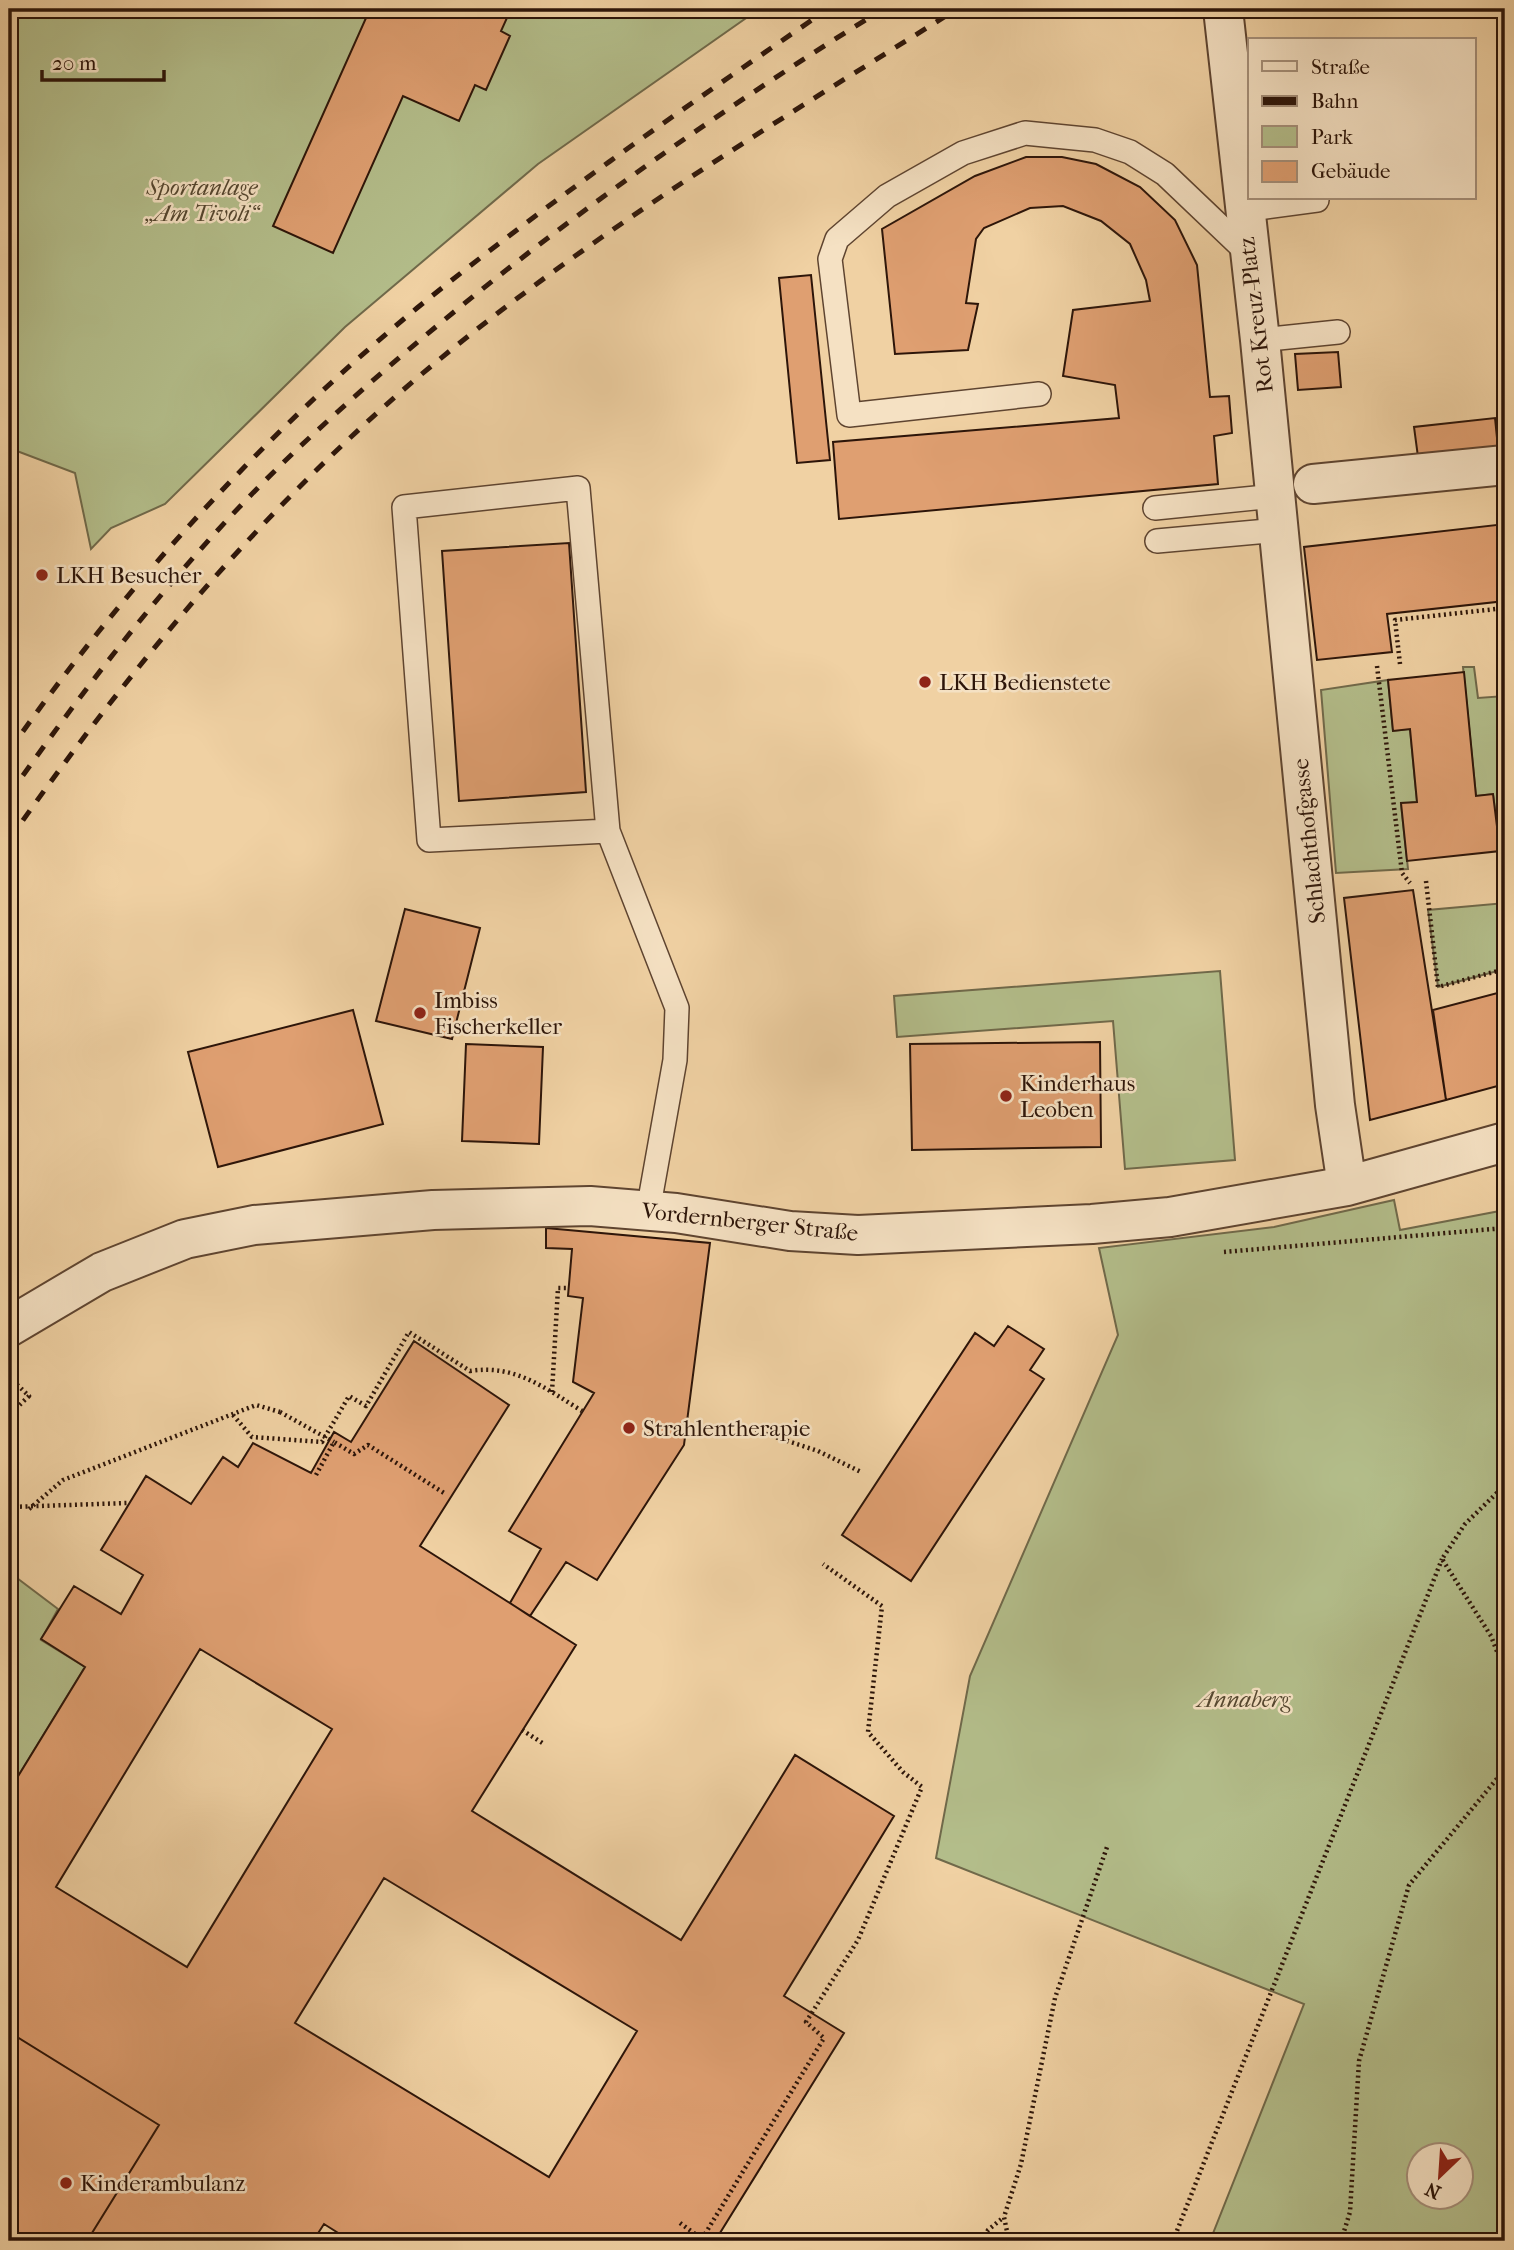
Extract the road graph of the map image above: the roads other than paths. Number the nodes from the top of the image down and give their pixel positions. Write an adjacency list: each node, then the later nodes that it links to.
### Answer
1 (1223, 9): 3 (street, Rot Kreuz-Platz)
2 (1317, 200): 3 (lane)
3 (1243, 210): 4 (street, Rot Kreuz-Platz)
4 (1250, 255): 6 (street, Rot Kreuz-Platz); 7 (lane)
5 (1338, 332): 6 (lane)
6 (1260, 340): 11 (street, Rot Kreuz-Platz)
7 (1039, 394)
8 (1505, 465): 9 (street)
9 (1313, 484)
10 (1155, 508): 11 (lane)
11 (1277, 513): 12 (lane); 15 (street, Schlachthofgasse)
12 (1157, 541)
13 (608, 831): 13 (lane); 16 (lane)
14 (1505, 1142): 15 (street, Vordernberger Straße)
15 (1347, 1186): 16 (street, Vordernberger Straße)
16 (648, 1211): 17 (street, Vordernberger Straße)
17 (9, 1327)

